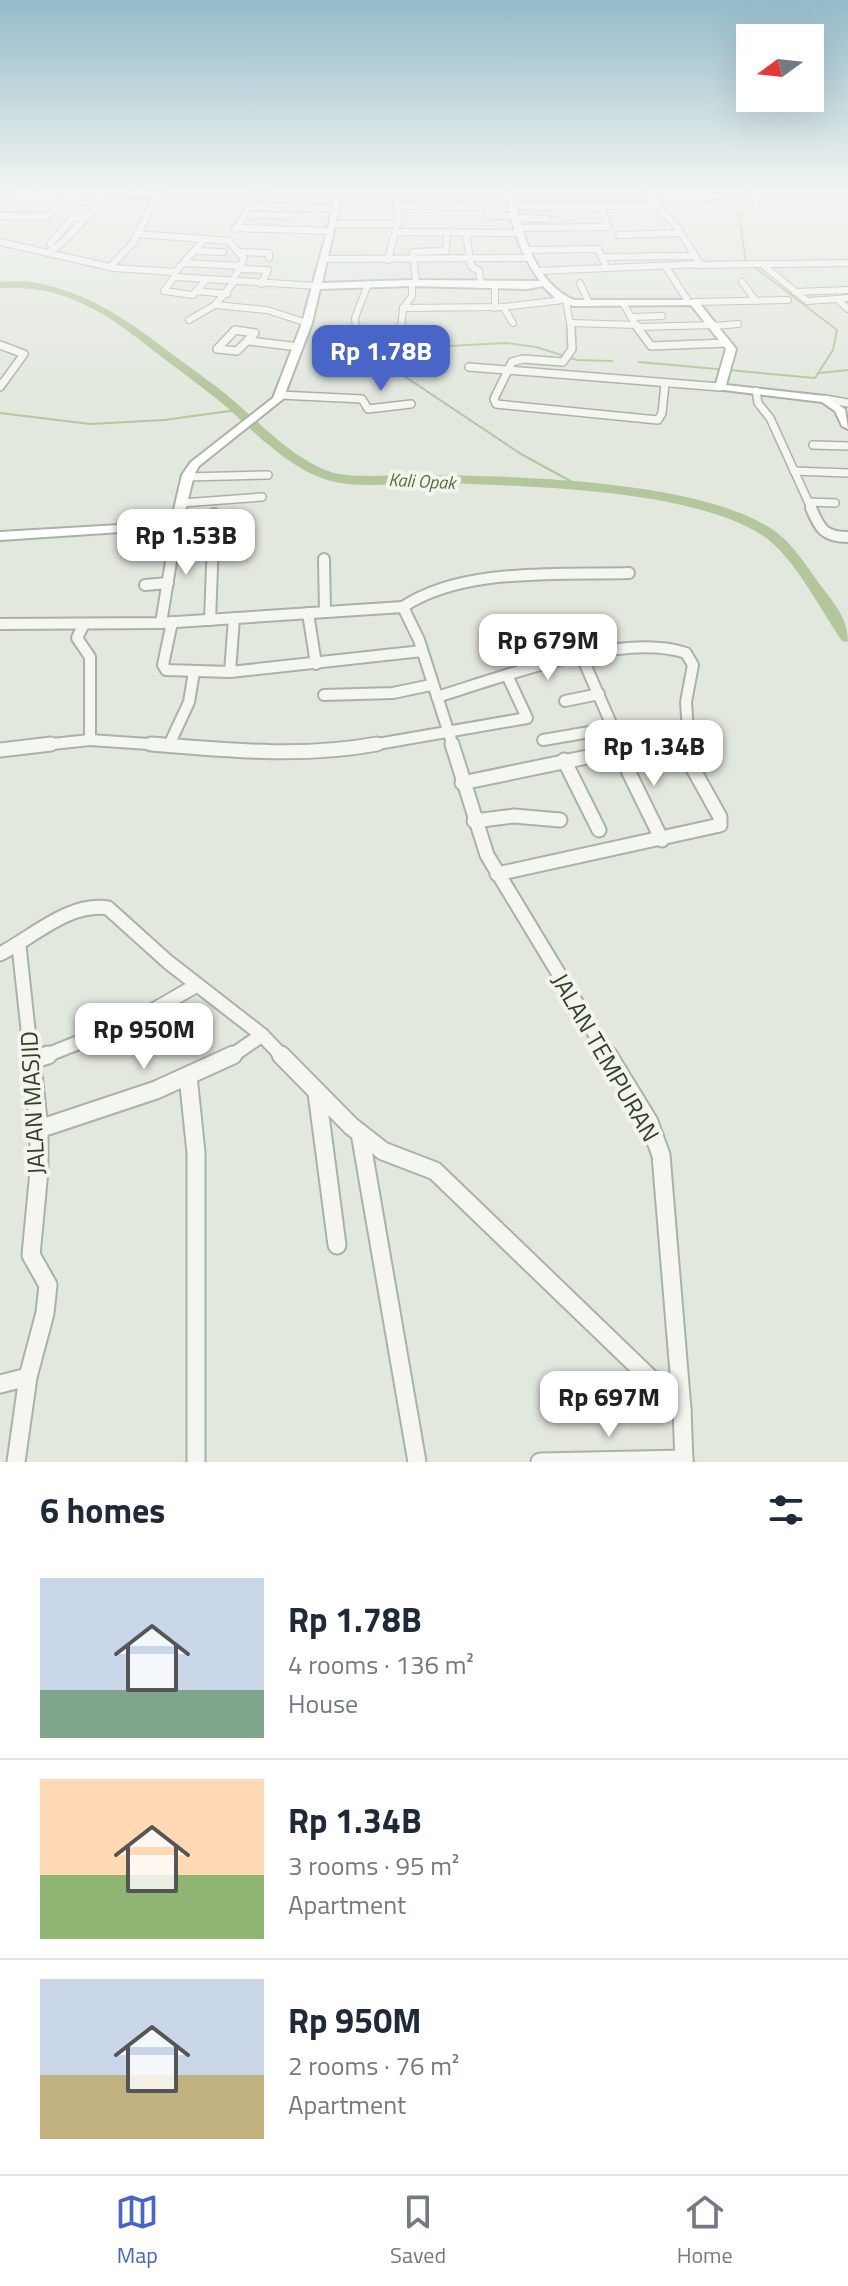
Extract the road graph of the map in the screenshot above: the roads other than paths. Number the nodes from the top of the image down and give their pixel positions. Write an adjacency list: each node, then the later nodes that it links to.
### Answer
1 (71, 258): 21 (street)
2 (122, 258): 21 (street)
3 (188, 258): 15 (street)
4 (240, 258): 18 (street)
5 (268, 258): 18 (street)
6 (487, 258): 14 (street)
7 (530, 258): 27 (street)
8 (603, 258): 24 (street)
9 (639, 258): 22 (street)
10 (696, 258): 19 (street)
11 (325, 259): 12 (street); 39 (street)
12 (388, 260): 13 (street)
13 (414, 260): 14 (street); 33 (street)
14 (470, 260): 38 (street)
15 (184, 263): 17 (street); 28 (street)
16 (848, 263): 20 (street)
17 (215, 264): 18 (street); 26 (street)
18 (242, 265): 31 (street); 36 (street)
19 (697, 265): 20 (street); 23 (street)
20 (761, 265): 43 (street)
21 (110, 267): 28 (street)
22 (643, 267): 23 (street); 25 (street)
23 (666, 267): 50 (street)
24 (607, 268): 25 (street); 27 (street)
25 (618, 268): 30 (street)
26 (210, 271)
27 (538, 271): 34 (street)
28 (174, 274): 29 (street); 42 (street)
29 (206, 280): 31 (street); 42 (street)
30 (624, 280)
31 (233, 282): 36 (street); 44 (street)
32 (742, 282): 51 (street)
33 (414, 283): 37 (street); 38 (street); 57 (street)
34 (547, 283): 41 (street); 49 (street)
35 (580, 283): 53 (street)
36 (261, 284): 39 (street)
37 (368, 284): 39 (street); 68 (street)
38 (481, 285): 40 (street)
39 (318, 286): 61 (street)
40 (495, 286): 41 (street); 56 (street)
41 (518, 286): 52 (street)
42 (196, 291): 44 (street)
43 (795, 292): 45 (street); 46 (street)
44 (227, 294): 55 (street)
45 (848, 294): 46 (street); 47 (street)
46 (803, 298): 47 (street)
47 (837, 299): 58 (street)
48 (788, 300): 51 (street)
49 (564, 301): 52 (street); 53 (street); 63 (street)
50 (691, 301): 51 (street); 54 (street); 67 (street)
51 (756, 301)
52 (528, 303): 56 (street)
53 (592, 303): 54 (street); 65 (street)
54 (623, 303): 64 (street)
55 (215, 305): 60 (street); 61 (street)
56 (499, 307): 57 (street); 62 (street)
57 (403, 308): 69 (street)
58 (848, 309)
59 (662, 316): 64 (street)
60 (189, 320)
61 (307, 323): 74 (street)
62 (513, 323)
63 (571, 323): 65 (street); 77 (street)
64 (636, 323): 65 (street); 67 (street); 73 (street)
65 (604, 324)
66 (738, 324): 67 (street)
67 (715, 325): 71 (street)
68 (356, 332)
69 (400, 335)
70 (249, 341): 70 (street); 74 (street)
71 (727, 343): 73 (street); 78 (street)
72 (0, 345): 80 (street)
73 (689, 345): 75 (street)
74 (299, 347): 82 (street)
75 (694, 357)
76 (469, 367): 77 (street)
77 (508, 367): 79 (street); 79 (street)
78 (720, 382): 79 (street); 81 (street)
79 (665, 384)
80 (0, 387)
81 (756, 391): 83 (street); 89 (street)
82 (277, 399): 85 (street); 92 (street)
83 (825, 399): 84 (street); 86 (street)
84 (848, 403)
85 (411, 404)
86 (848, 426)
87 (813, 445): 88 (street)
88 (848, 446)
89 (794, 471): 90 (street); 94 (street)
90 (848, 473)
91 (268, 475): 92 (street)
92 (187, 477): 95 (street)
93 (262, 497): 95 (street)
94 (809, 502): 96 (street); 100 (street)
95 (182, 503): 98 (street)
96 (835, 503)
97 (214, 514): 109 (street)
98 (177, 525): 99 (street); 103 (street)
99 (0, 536)
100 (848, 537)
101 (324, 559): 106 (street)
102 (629, 573): 105 (street)
103 (168, 583): 104 (street); 110 (street)
104 (145, 585)
105 (403, 607): 106 (street); 113 (street, JALAN TEMPURAN)
106 (325, 612): 107 (street)
107 (308, 613): 108 (street); 115 (street)
108 (234, 618): 109 (street); 117 (street)
109 (210, 620): 110 (street)
110 (167, 623): 112 (street); 116 (street)
111 (0, 624): 112 (street)
112 (84, 624): 126 (street)
113 (422, 651): 115 (street); 119 (street, JALAN TEMPURAN)
114 (582, 657): 118 (street); 120 (street); 136 (street)
115 (316, 664): 117 (street)
116 (194, 672): 117 (street); 128 (street)
117 (230, 672)
118 (507, 675): 122 (street); 125 (street)
119 (431, 685): 121 (street); 122 (street, JALAN TEMPURAN)
120 (599, 694): 123 (street); 124 (street)
121 (324, 695)
122 (437, 697): 125 (street, JALAN TEMPURAN)
123 (565, 701)
124 (613, 728): 127 (street); 130 (street)
125 (447, 733): 128 (street); 132 (street, JALAN TEMPURAN)
126 (90, 740): 128 (street); 129 (street)
127 (543, 740)
128 (169, 745)
129 (0, 750)
130 (616, 751): 131 (street); 136 (street)
131 (564, 760): 132 (street); 135 (street)
132 (462, 783): 134 (street, JALAN TEMPURAN)
133 (560, 820): 134 (street)
134 (474, 821): 137 (street, JALAN TEMPURAN)
135 (599, 830)
136 (662, 840): 137 (street)
137 (497, 874): 150 (street, JALAN TEMPURAN)
138 (19, 946): 139 (street); 140 (street); 142 (street, JALAN MASJID)
139 (0, 954)
140 (197, 985): 141 (street); 142 (street)
141 (262, 1035): 143 (street); 144 (street)
142 (32, 1060): 145 (street, JALAN MASJID)
143 (188, 1076): 145 (street); 153 (street)
144 (317, 1093): 146 (street); 147 (street)
145 (39, 1129): 148 (street, JALAN MASJID)
146 (360, 1133): 150 (street); 154 (street)
147 (337, 1245)
148 (28, 1377): 149 (street); 152 (street, JALAN MASJID)
149 (0, 1384)
150 (682, 1409): 151 (street, JALAN TEMPURAN)
151 (684, 1461): 155 (street)
152 (16, 1462)
153 (196, 1462)
154 (417, 1462)
155 (540, 1462)

